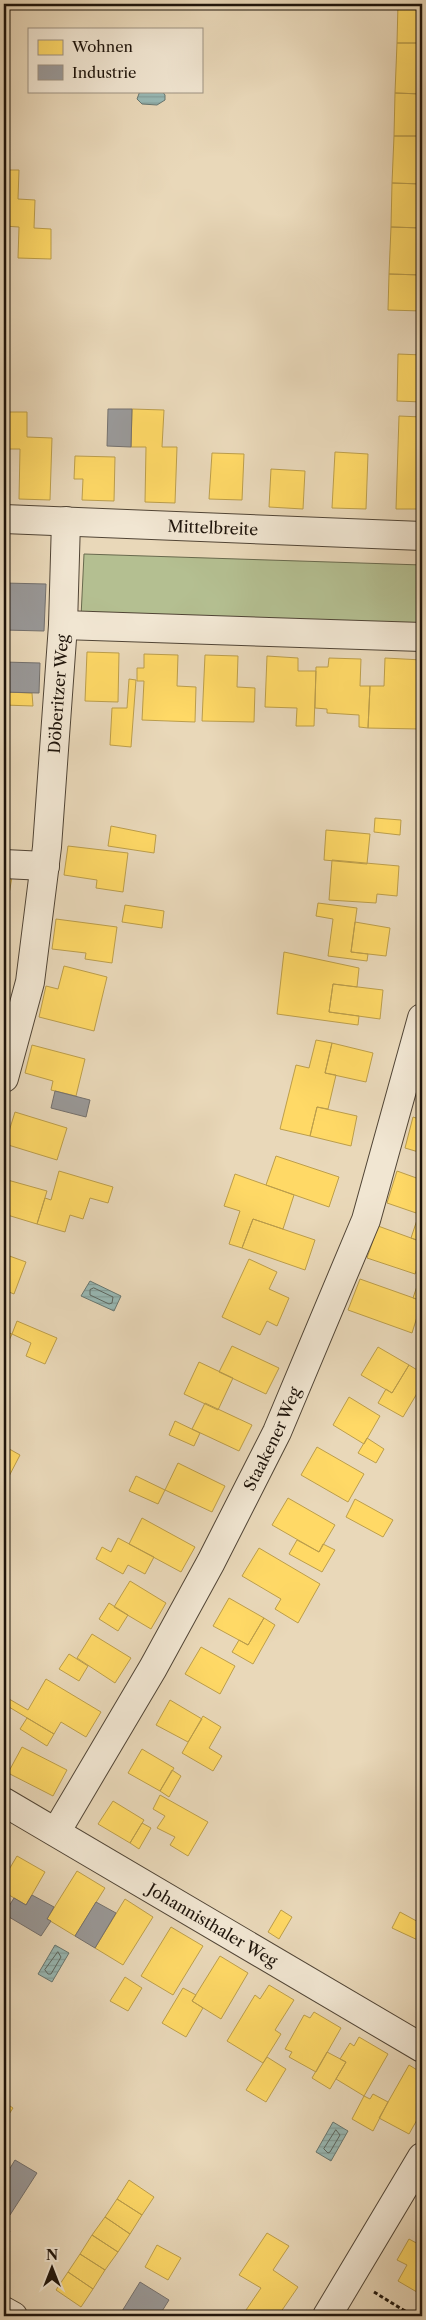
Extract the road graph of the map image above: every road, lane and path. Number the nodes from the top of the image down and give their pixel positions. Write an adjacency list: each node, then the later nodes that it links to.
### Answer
1 (4, 519): 2 (street, Mittelbreite)
2 (66, 521): 3 (street, Mittelbreite); 4 (street, Döberitzer Weg)
3 (422, 536)
4 (63, 625): 5 (street); 7 (street, Döberitzer Weg)
5 (422, 637)
6 (4, 864): 7 (street)
7 (45, 866): 9 (street, Döberitzer Weg)
8 (422, 1018): 11 (street, Staakener Weg)
9 (4, 1078)
10 (4, 1802): 11 (street, Johannisthaler Weg)
11 (56, 1832): 12 (street, Johannisthaler Weg)
12 (422, 2048)
13 (422, 2157): 14 (street)
14 (351, 2276): 17 (street); 18 (path)
15 (4, 2311): 16 (street)
16 (13, 2316)
17 (327, 2316)
18 (413, 2316)

